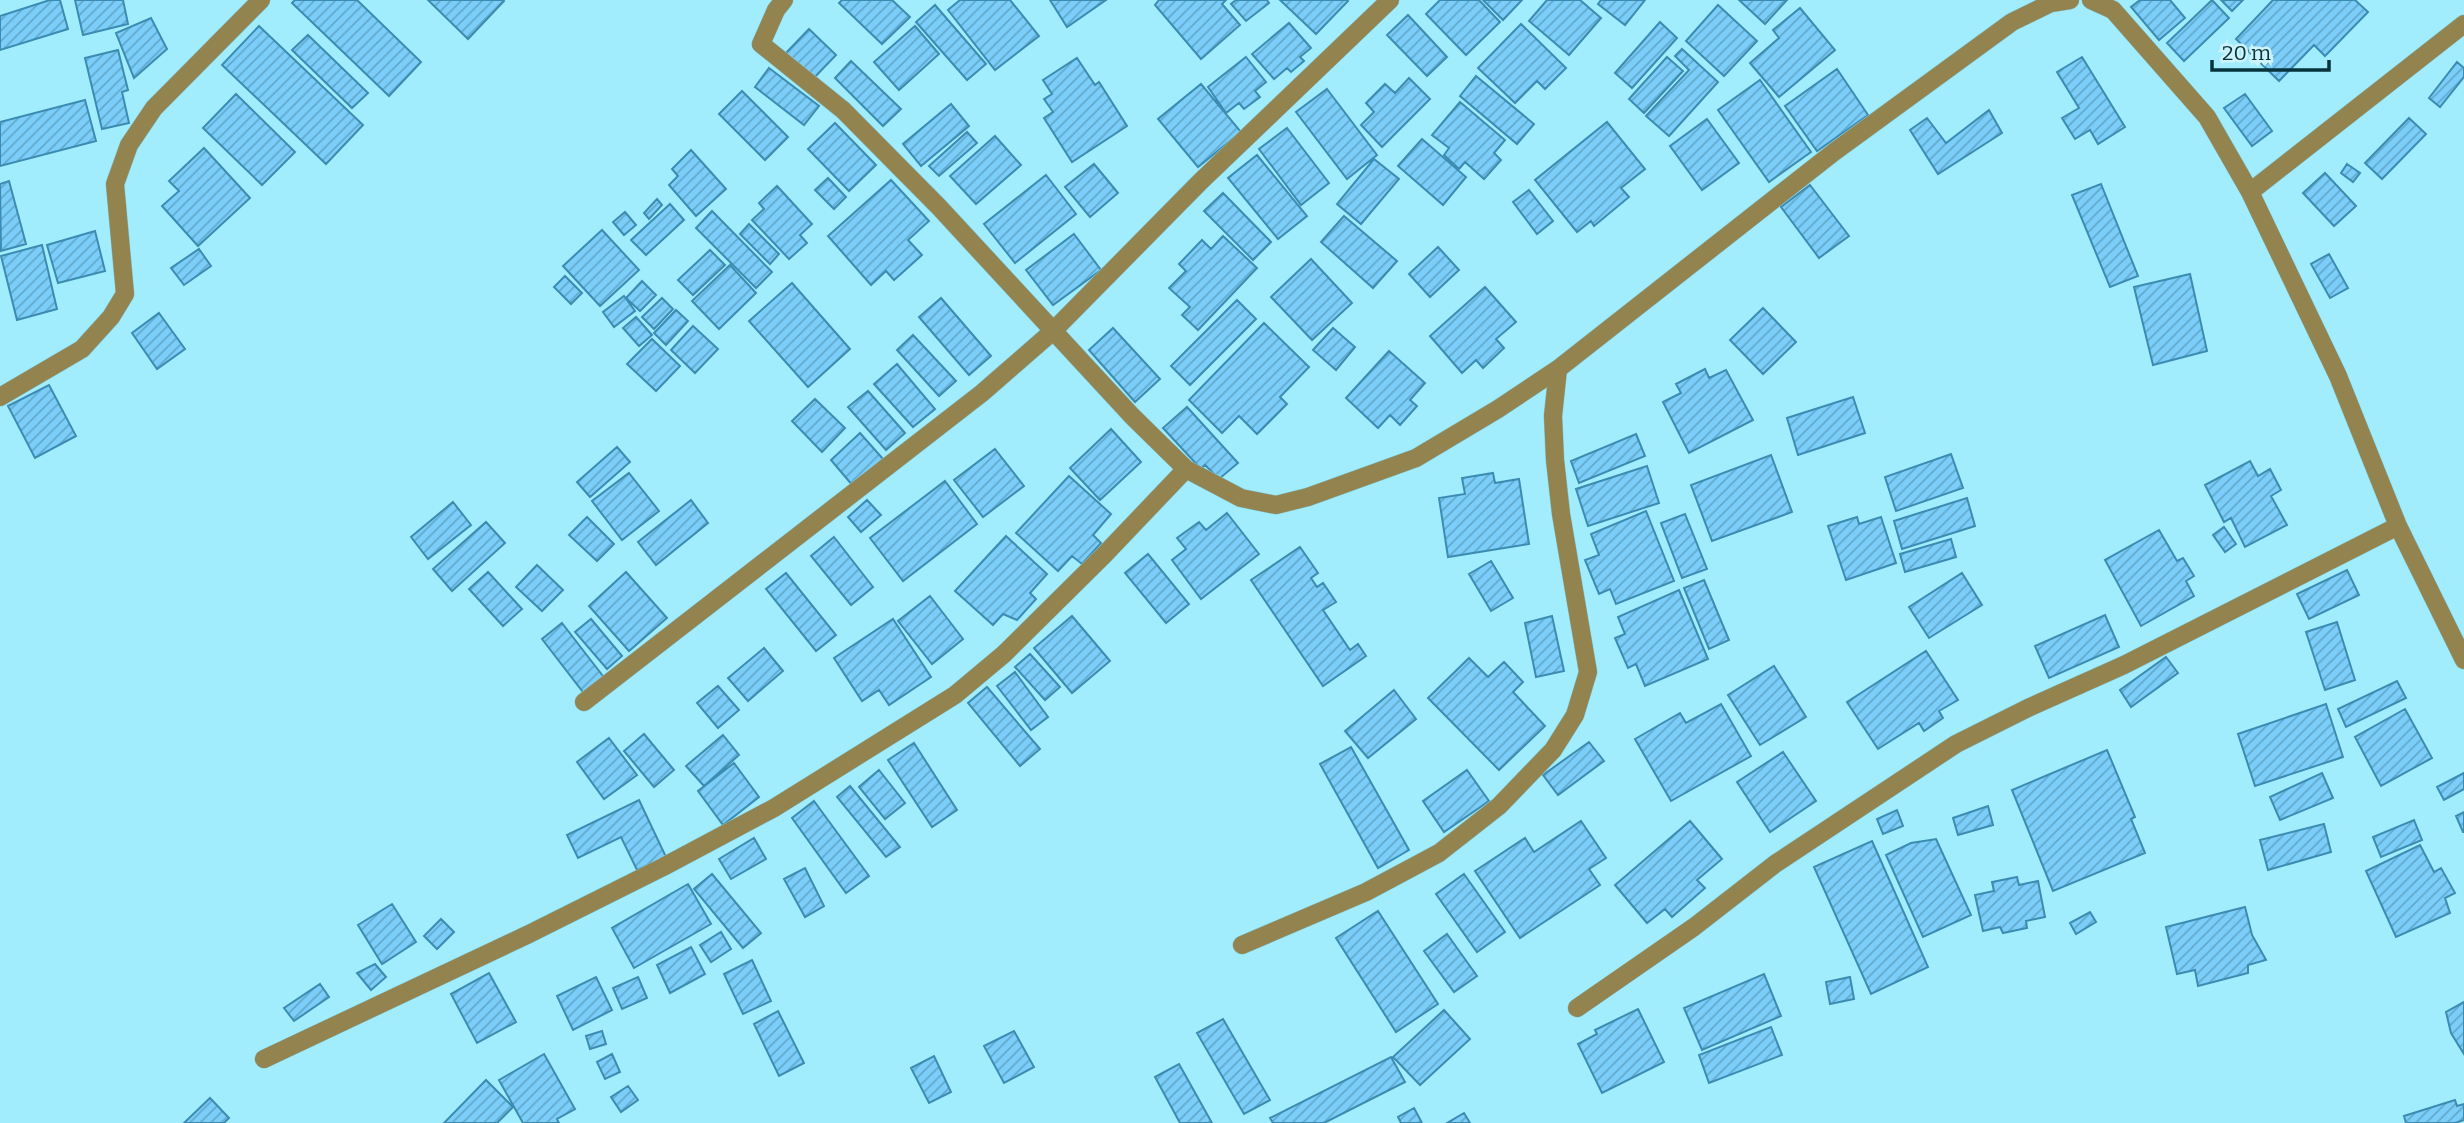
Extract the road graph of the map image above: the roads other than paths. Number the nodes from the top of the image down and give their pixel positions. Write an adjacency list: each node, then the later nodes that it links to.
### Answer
1 (261, 0): 10 (street)
2 (784, 0): 8 (street)
3 (1390, 0): 8 (street)
4 (2070, 0): 9 (street)
5 (2091, 0): 7 (street)
6 (2464, 24): 7 (street)
7 (2250, 192): 12 (street)
8 (1052, 332): 11 (street); 14 (street)
9 (1558, 369): 11 (street); 15 (street)
10 (0, 397)
11 (1186, 469): 17 (street)
12 (2398, 526): 13 (street); 16 (street)
13 (2464, 660)
14 (584, 702)
15 (1242, 945)
16 (1577, 1008)
17 (264, 1059)

